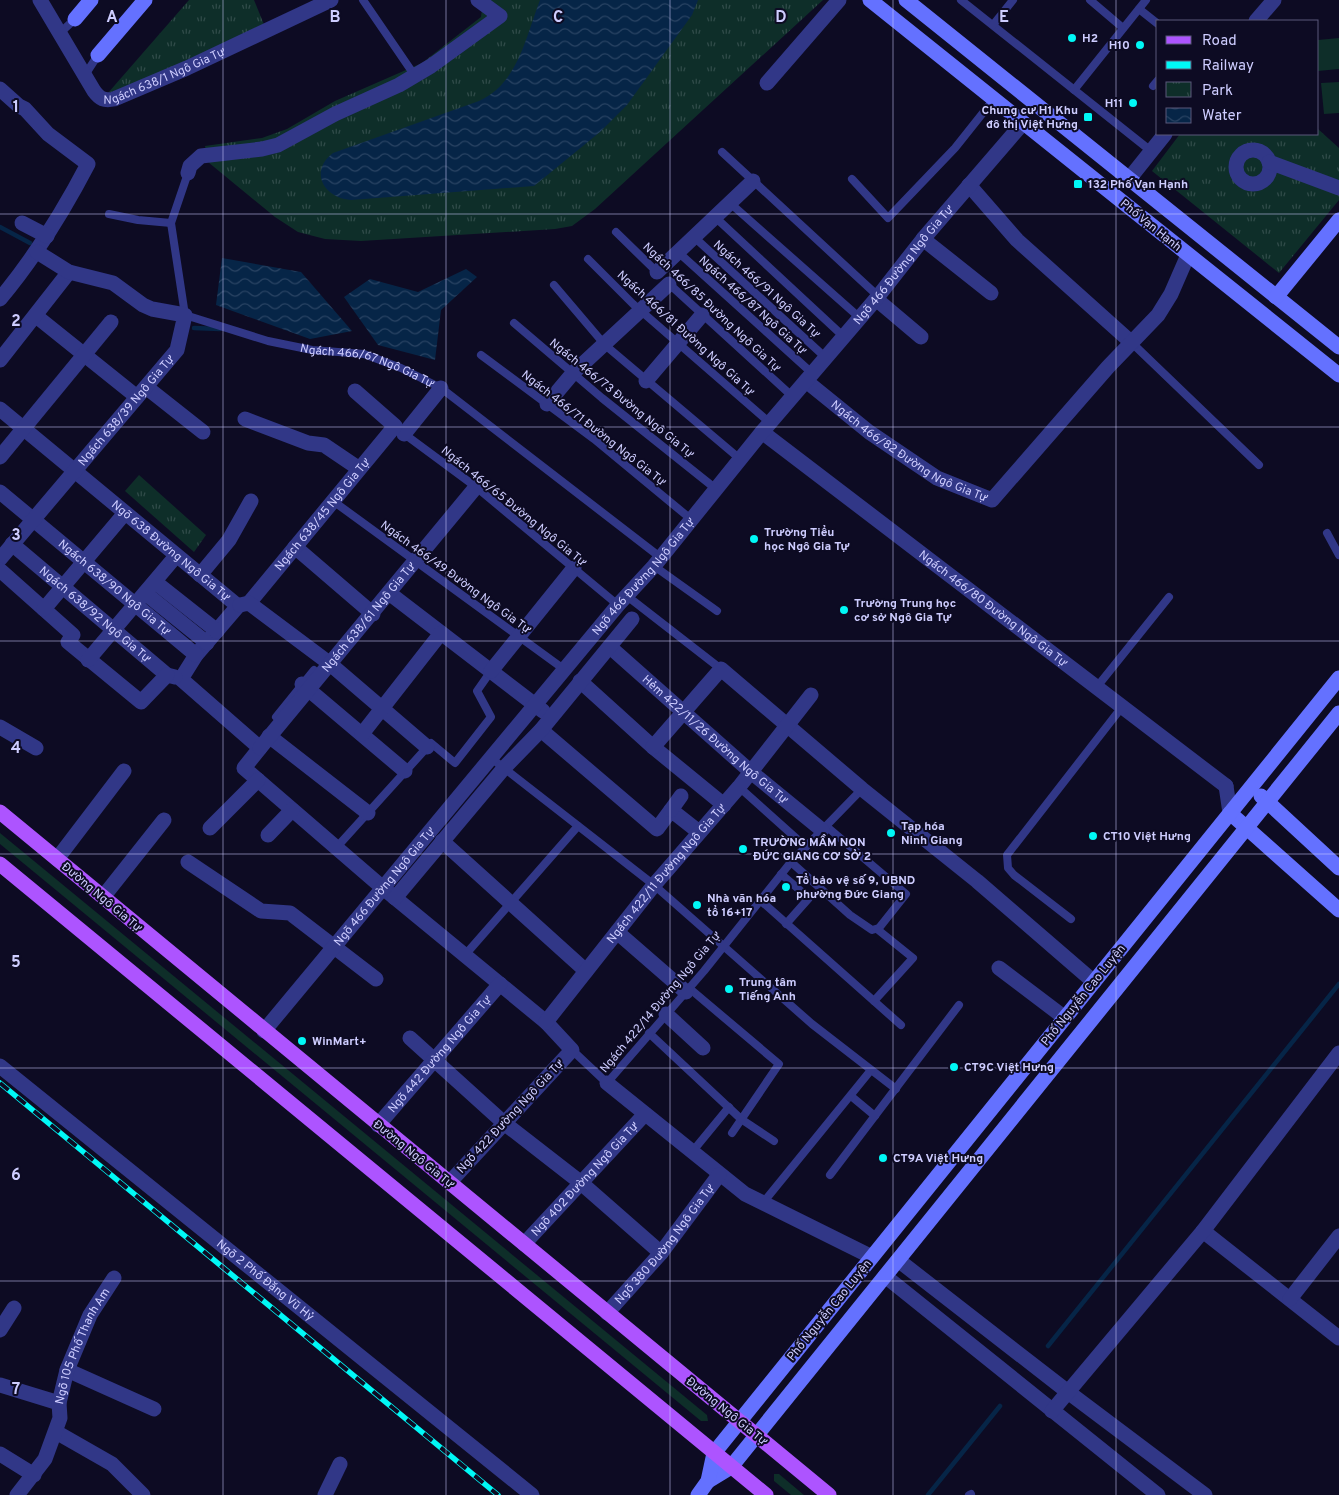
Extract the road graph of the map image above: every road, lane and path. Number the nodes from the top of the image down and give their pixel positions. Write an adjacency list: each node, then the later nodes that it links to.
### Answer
1 (40, 0): 21 (street, Ngách 638/1 Ngô Gia Tự)
2 (91, 0): 16 (street)
3 (145, 0): 22 (street)
4 (331, 0): 23 (street, Ngách 638/1 Ngô Gia Tự)
5 (363, 0): 24 (lane)
6 (478, 0): 24 (street)
7 (839, 0): 25 (street)
8 (870, 0): 28 (street, Phố Vạn Hạnh)
9 (906, 0): 36 (street, Phố Vạn Hạnh)
10 (961, 0): 19 (lane)
11 (1013, 0): 19 (lane)
12 (1090, 0): 20 (lane)
13 (1146, 0): 15 (lane)
14 (1274, 0): 17 (street)
15 (1139, 9): 18 (lane); 20 (lane)
16 (75, 19): 21 (lane)
17 (1257, 20)
18 (1156, 22)
19 (992, 25): 27 (lane)
20 (1123, 28): 27 (lane)
21 (61, 32): 23 (street, Ngách 638/1 Ngô Gia Tự)
22 (98, 55): 23 (lane)
23 (85, 75)
24 (415, 76): 34 (street)
25 (767, 83)
26 (0, 89): 47 (street)
27 (1074, 90): 31 (lane)
28 (994, 99): 29 (street, Phố Vạn Hạnh); 35 (lane)
29 (1024, 123): 38 (street, Ngõ 466 Đường Ngô Gia Tự); 52 (street, Phố Vạn Hạnh)
30 (1164, 135): 31 (street)
31 (1151, 151): 36 (street)
32 (722, 152): 37 (lane)
33 (1269, 162): 39 (street)
34 (188, 173): 45 (lane, Ngách 638/39 Ngô Gia Tự)
35 (852, 179)
36 (1129, 179): 59 (street, Phố Vạn Hạnh)
37 (754, 181): 40 (street); 60 (lane)
38 (969, 185): 49 (street, Ngõ 466 Đường Ngô Gia Tự); 72 (street)
39 (1339, 188)
40 (730, 203): 42 (street); 66 (lane)
41 (109, 214): 45 (lane)
42 (715, 217): 48 (street); 69 (lane)
43 (1339, 220): 59 (street)
44 (22, 223): 47 (street)
45 (172, 223): 63 (lane, Ngách 638/39 Ngô Gia Tự)
46 (616, 232): 55 (lane, Ngách 466/85 Đường Ngô Gia Tự)
47 (47, 236): 50 (street)
48 (694, 237): 51 (street); 77 (lane, Ngách 466/91 Ngô Gia Tự)
49 (923, 239): 58 (street); 60 (street, Ngõ 466 Đường Ngô Gia Tự)
50 (38, 252): 54 (street, Ngách 466/67 Ngô Gia Tự); 61 (street)
51 (678, 252): 55 (street); 81 (lane, Ngách 466/87 Ngô Gia Tự)
52 (1188, 254): 72 (street); 80 (street, Phố Vạn Hạnh)
53 (588, 259): 62 (lane, Ngách 466/81 Đường Ngô Gia Tự)
54 (70, 272): 63 (street, Ngách 466/67 Ngô Gia Tự); 65 (street)
55 (657, 272): 56 (lane, Ngách 466/85 Đường Ngô Gia Tự)
56 (669, 284): 62 (street); 64 (lane, Ngách 466/85 Đường Ngô Gia Tự)
57 (554, 285): 73 (lane)
58 (991, 293)
59 (1276, 297): 74 (street, Phố Vạn Hạnh)
60 (877, 298): 66 (street, Ngõ 466 Đường Ngô Gia Tự); 70 (street)
61 (0, 299)
62 (640, 310): 71 (lane, Ngách 466/81 Đường Ngô Gia Tự); 73 (street)
63 (185, 315): 83 (lane, Ngách 466/67 Ngô Gia Tự); 85 (street, Ngách 638/39 Ngô Gia Tự)
64 (702, 315): 71 (street); 86 (lane, Ngách 466/85 Đường Ngô Gia Tự)
65 (36, 316): 75 (street); 78 (street)
66 (860, 318): 69 (street, Ngõ 466 Đường Ngô Gia Tự)
67 (111, 322): 75 (street)
68 (514, 323): 79 (lane, Ngách 466/73 Đường Ngô Gia Tự)
69 (843, 336): 77 (street, Ngõ 466 Đường Ngô Gia Tự)
70 (921, 337)
71 (677, 342): 82 (street); 90 (lane, Ngách 466/81 Đường Ngô Gia Tự)
72 (1132, 343): 81 (street, Ngách 466/82 Đường Ngô Gia Tự); 96 (lane)
73 (605, 344): 79 (street); 82 (lane)
74 (1339, 347)
75 (83, 354): 85 (street); 91 (street)
76 (481, 354): 87 (lane, Ngách 466/71 Đường Ngô Gia Tự)
77 (825, 357): 81 (street, Ngõ 466 Đường Ngô Gia Tự)
78 (0, 360)
79 (573, 373): 87 (street); 100 (lane, Ngách 466/73 Đường Ngô Gia Tự)
80 (1339, 375)
81 (809, 378): 86 (street, Ngõ 466 Đường Ngô Gia Tự)
82 (646, 381): 95 (lane)
83 (441, 388): 92 (street, Ngách 638/45 Ngô Gia Tự); 114 (lane, Ngách 466/67 Ngô Gia Tự)
84 (355, 391): 92 (street)
85 (142, 392): 93 (street); 98 (street, Ngách 638/39 Ngô Gia Tự)
86 (793, 396): 90 (street, Ngõ 466 Đường Ngô Gia Tự)
87 (547, 404): 106 (lane, Ngách 466/71 Đường Ngô Gia Tự)
88 (0, 409): 91 (street, Ngõ 638 Đường Ngô Gia Tự)
89 (245, 419): 97 (street)
90 (766, 427): 95 (street, Ngõ 466 Đường Ngô Gia Tự); 147 (street, Ngách 466/80 Đường Ngô Gia Tự)
91 (23, 428): 94 (street); 98 (street, Ngõ 638 Đường Ngô Gia Tự)
92 (400, 430): 97 (street, Ngách 638/45 Ngô Gia Tự); 99 (lane, Ngách 466/65 Đường Ngô Gia Tự)
93 (203, 432)
94 (0, 457)
95 (740, 459): 100 (street, Ngõ 466 Đường Ngô Gia Tự)
96 (1259, 465)
97 (358, 468): 103 (street, Ngách 638/45 Ngô Gia Tự)
98 (75, 472): 104 (street, Ngõ 638 Đường Ngô Gia Tự); 105 (street, Ngách 638/39 Ngô Gia Tự)
99 (476, 487): 113 (street, Ngách 638/61 Ngô Gia Tự); 116 (lane, Ngách 466/65 Đường Ngô Gia Tự)
100 (716, 489): 106 (street, Ngõ 466 Đường Ngô Gia Tự)
101 (0, 492): 105 (street, Ngách 638/90 Ngô Gia Tự)
102 (251, 501): 118 (street)
103 (333, 501): 109 (street, Ngách 638/45 Ngô Gia Tự); 113 (lane, Ngách 466/49 Đường Ngô Gia Tự)
104 (124, 513): 111 (street, Ngõ 638 Đường Ngô Gia Tự); 115 (street)
105 (33, 519): 108 (street, Ngách 638/39 Ngô Gia Tự); 115 (street, Ngách 638/90 Ngô Gia Tự)
106 (692, 520): 114 (street, Ngõ 466 Đường Ngô Gia Tự)
107 (1327, 533): 110 (lane)
108 (12, 544): 112 (street, Ngách 638/39 Ngô Gia Tự); 119 (street, Ngách 638/92 Ngô Gia Tự)
109 (295, 547): 125 (street, Ngách 638/45 Ngô Gia Tự); 128 (street)
110 (1339, 555)
111 (176, 556): 118 (street, Ngõ 638 Đường Ngô Gia Tự); 120 (street)
112 (0, 559)
113 (416, 561): 121 (street, Ngách 638/61 Ngô Gia Tự); 133 (lane, Ngách 466/49 Đường Ngô Gia Tự)
114 (657, 561): 123 (street, Ngõ 466 Đường Ngô Gia Tự); 127 (lane, Ngách 466/67 Ngô Gia Tự)
115 (84, 562): 119 (street); 124 (street, Ngách 638/90 Ngô Gia Tự)
116 (574, 568): 123 (lane, Ngách 466/65 Đường Ngô Gia Tự); 133 (street)
117 (0, 570): 126 (street)
118 (200, 575): 125 (street, Ngõ 638 Đường Ngô Gia Tự)
119 (63, 587): 126 (street); 130 (street, Ngách 638/92 Ngô Gia Tự)
120 (150, 588): 124 (street); 131 (street); 134 (street)
121 (389, 593): 128 (street, Ngách 638/61 Ngô Gia Tự); 132 (street)
122 (1169, 597): 147 (lane)
123 (623, 600): 139 (lane, Ngách 466/65 Đường Ngô Gia Tự); 141 (street, Ngõ 466 Đường Ngô Gia Tự)
124 (134, 604): 130 (street); 136 (street, Ngách 638/90 Ngô Gia Tự)
125 (244, 604): 131 (street, Ngõ 638 Đường Ngô Gia Tự); 138 (street)
126 (44, 609): 137 (street)
127 (717, 611)
128 (373, 614): 138 (street, Ngách 638/61 Ngô Gia Tự)
129 (632, 619): 135 (street)
130 (113, 630): 137 (street); 143 (street, Ngách 638/92 Ngô Gia Tự)
131 (217, 632): 134 (street, Ngõ 638 Đường Ngô Gia Tự)
132 (441, 633): 142 (street); 151 (street)
133 (518, 636): 141 (lane, Ngách 466/49 Đường Ngô Gia Tự); 142 (street)
134 (207, 643): 136 (street, Ngõ 638 Đường Ngô Gia Tự)
135 (610, 647): 145 (street); 152 (street, Hẻm 422/11/26 Đường Ngô Gia Tự)
136 (196, 656): 143 (street, Ngõ 638 Đường Ngô Gia Tự)
137 (88, 660): 143 (street, Ngõ 638 Đường Ngô Gia Tự)
138 (329, 663): 146 (street, Ngách 638/61 Ngô Gia Tự); 151 (street)
139 (721, 669): 152 (street); 155 (street)
140 (314, 670): 146 (lane)
141 (564, 670): 149 (street, Ngõ 466 Đường Ngô Gia Tự)
142 (491, 671): 149 (street); 160 (lane)
143 (174, 677): 159 (street)
144 (1339, 678): 171 (street, Phố Nguyễn Cao Luyện)
145 (580, 681): 154 (street); 161 (street)
146 (305, 686): 158 (street); 159 (street, Ngách 638/61 Ngô Gia Tự)
147 (1096, 688): 150 (street, Ngách 466/80 Đường Ngô Gia Tự)
148 (811, 695): 155 (street, Ngách 422/11 Đường Ngô Gia Tự)
149 (536, 705): 154 (street); 163 (street, Ngõ 466 Đường Ngô Gia Tự)
150 (1122, 707): 169 (street, Ngách 466/80 Đường Ngô Gia Tự); 204 (lane)
151 (384, 708): 158 (street); 160 (street)
152 (684, 711): 161 (street); 167 (street, Hẻm 422/11/26 Đường Ngô Gia Tự)
153 (1339, 713): 174 (street, Phố Nguyễn Cao Luyện)
154 (552, 717): 157 (street)
155 (787, 725): 167 (street, Ngách 422/11 Đường Ngô Gia Tự); 172 (street)
156 (0, 726): 162 (street)
157 (541, 730): 164 (street); 177 (street)
158 (362, 734): 166 (street)
159 (261, 743): 168 (street); 179 (street)
160 (427, 747): 166 (lane)
161 (652, 747): 175 (street)
162 (36, 748)
163 (491, 758): 164 (lane); 198 (street, Ngõ 466 Đường Ngô Gia Tự)
164 (504, 768): 182 (lane); 188 (street)
165 (124, 771): 191 (street)
166 (405, 771): 179 (lane)
167 (751, 772): 170 (street, Ngách 422/11 Đường Ngô Gia Tự); 184 (street, Hẻm 422/11/26 Đường Ngô Gia Tự)
168 (258, 780): 176 (street); 183 (street)
169 (1226, 786): 171 (street); 180 (street)
170 (739, 787): 175 (street, Ngách 422/11 Đường Ngô Gia Tự); 189 (lane)
171 (1251, 787): 174 (street); 180 (street, Phố Nguyễn Cao Luyện)
172 (862, 789): 184 (lane, Ngách 422/14 Đường Ngô Gia Tự); 214 (street)
173 (681, 796): 177 (street)
174 (1268, 802): 185 (street, Phố Nguyễn Cao Luyện); 195 (street)
175 (724, 805): 186 (street, Ngách 422/11 Đường Ngô Gia Tự)
176 (292, 810): 187 (street); 190 (street)
177 (671, 810): 186 (street)
178 (0, 812): 191 (main road, Đường Ngô Gia Tự)
179 (368, 813): 190 (lane)
180 (1230, 813): 185 (street); 214 (street, Phố Nguyễn Cao Luyện)
181 (164, 820): 199 (street)
182 (578, 826): 197 (lane); 202 (lane)
183 (210, 828)
184 (824, 828): 189 (lane, Ngách 422/14 Đường Ngô Gia Tự); 206 (lane)
185 (1247, 828): 203 (street); 254 (street, Phố Nguyễn Cao Luyện)
186 (699, 832): 197 (street, Ngách 422/11 Đường Ngô Gia Tự)
187 (268, 835)
188 (442, 841): 200 (street); 202 (street)
189 (806, 847): 193 (lane, Ngách 422/14 Đường Ngô Gia Tự)
190 (336, 848): 198 (street)
191 (57, 859): 199 (main road, Đường Ngô Gia Tự)
192 (188, 862): 209 (street)
193 (791, 862): 196 (lane, Ngách 422/14 Đường Ngô Gia Tự); 206 (lane)
194 (0, 864): 271 (main road)
195 (1339, 868)
196 (781, 874): 201 (lane, Ngách 422/14 Đường Ngô Gia Tự); 205 (lane)
197 (654, 885): 207 (street, Ngách 422/11 Đường Ngô Gia Tự); 208 (lane)
198 (383, 888): 200 (street, Ngõ 442 Đường Ngô Gia Tự); 209 (street, Ngõ 466 Đường Ngô Gia Tự)
199 (103, 897): 223 (main road, Đường Ngô Gia Tự)
200 (395, 898): 210 (street, Ngõ 442 Đường Ngô Gia Tự)
201 (760, 900): 205 (lane); 208 (lane, Ngách 422/14 Đường Ngô Gia Tự)
202 (512, 902): 210 (lane); 212 (street)
203 (1339, 910)
204 (1071, 919)
205 (786, 924): 217 (lane)
206 (876, 929): 217 (lane)
207 (617, 932): 212 (street, Ngách 422/11 Đường Ngô Gia Tự); 216 (street)
208 (724, 944): 216 (lane, Ngách 422/14 Đường Ngô Gia Tự); 231 (lane)
209 (334, 947): 213 (street); 223 (street, Ngõ 466 Đường Ngô Gia Tự)
210 (465, 955): 215 (street, Ngõ 442 Đường Ngô Gia Tự)
211 (999, 968): 220 (street)
212 (586, 971): 221 (street, Ngách 422/11 Đường Ngô Gia Tự)
213 (376, 979)
214 (1094, 982): 220 (street, Phố Nguyễn Cao Luyện)
215 (500, 984): 221 (street, Ngõ 442 Đường Ngô Gia Tự); 229 (street, Ngõ 442 Đường Ngô Gia Tự)
216 (687, 990): 219 (lane, Ngách 422/14 Đường Ngô Gia Tự); 238 (lane)
217 (874, 1001): 222 (lane)
218 (959, 1005): 233 (lane)
219 (666, 1014): 224 (lane, Ngách 422/14 Đường Ngô Gia Tự); 226 (street)
220 (1065, 1018): 253 (street, Phố Nguyễn Cao Luyện)
221 (546, 1022): 227 (street, Ngõ 442 Đường Ngô Gia Tự)
222 (901, 1025)
223 (264, 1031): 240 (main road, Đường Ngô Gia Tự)
224 (649, 1033): 232 (lane, Ngách 422/14 Đường Ngô Gia Tự); 235 (lane)
225 (410, 1038): 229 (street)
226 (703, 1048)
227 (572, 1050): 232 (lane, Ngách 422/14 Đường Ngô Gia Tự); 239 (street, Ngõ 422 Đường Ngô Gia Tự)
228 (1339, 1053): 249 (street)
229 (434, 1059): 239 (street); 240 (street, Ngõ 442 Đường Ngô Gia Tự)
230 (0, 1066): 280 (street, Ngõ 2 Phố Đặng Vũ Hỷ)
231 (871, 1070): 233 (lane); 234 (lane)
232 (606, 1083): 236 (street)
233 (896, 1089): 237 (lane)
234 (851, 1096): 237 (lane); 248 (lane)
235 (729, 1107): 238 (lane); 243 (lane)
236 (645, 1114): 243 (street); 246 (street, Ngõ 402 Đường Ngô Gia Tự)
237 (876, 1116): 245 (lane)
238 (742, 1119): 241 (lane); 242 (lane)
239 (504, 1123): 246 (street); 247 (street, Ngõ 422 Đường Ngô Gia Tự)
240 (378, 1124): 247 (main road, Đường Ngô Gia Tự)
241 (732, 1133)
242 (774, 1141)
243 (692, 1152): 244 (street)
244 (719, 1175): 248 (street); 252 (street, Ngõ 380 Đường Ngô Gia Tự)
245 (830, 1175)
246 (580, 1182): 251 (street, Ngõ 402 Đường Ngô Gia Tự); 252 (street)
247 (449, 1183): 251 (main road, Đường Ngô Gia Tự)
248 (762, 1204): 253 (street)
249 (1202, 1231): 257 (street); 264 (street)
250 (1339, 1236): 257 (street)
251 (524, 1244): 259 (main road, Đường Ngô Gia Tự)
252 (661, 1253): 259 (street, Ngõ 380 Đường Ngô Gia Tự)
253 (872, 1257): 268 (street, Phố Nguyễn Cao Luyện)
254 (898, 1260): 255 (street, Phố Nguyễn Cao Luyện); 264 (street)
255 (885, 1276): 267 (street); 270 (street, Phố Nguyễn Cao Luyện)
256 (114, 1278): 262 (street, Ngõ 105 Phố Thanh Am)
257 (1290, 1299): 261 (street)
258 (14, 1308): 260 (street)
259 (607, 1313): 268 (main road, Đường Ngô Gia Tự)
260 (0, 1330)
261 (1339, 1338)
262 (67, 1370): 265 (street, Ngõ 105 Phố Thanh Am); 266 (street)
263 (0, 1385): 265 (street)
264 (1068, 1392): 267 (street); 285 (street)
265 (59, 1403): 269 (street, Ngõ 105 Phố Thanh Am)
266 (154, 1410)
267 (1052, 1411): 284 (street)
268 (740, 1421): 270 (main road, Đường Ngô Gia Tự); 271 (street, Phố Nguyễn Cao Luyện)
269 (56, 1432): 275 (street, Ngõ 105 Phố Thanh Am); 278 (street)
270 (757, 1435): 274 (street, Phố Nguyễn Cao Luyện); 283 (main road, Đường Ngô Gia Tự)
271 (714, 1452): 274 (main road); 276 (street)
272 (0, 1454): 275 (street)
273 (340, 1464): 279 (street)
274 (731, 1467): 276 (street); 282 (main road)
275 (34, 1475): 277 (street, Ngõ 105 Phố Thanh Am)
276 (708, 1480): 281 (street)
277 (17, 1495)
278 (143, 1495)
279 (325, 1495)
280 (532, 1495)
281 (698, 1495)
282 (766, 1495)
283 (829, 1495)
284 (1158, 1495)
285 (1205, 1495)

